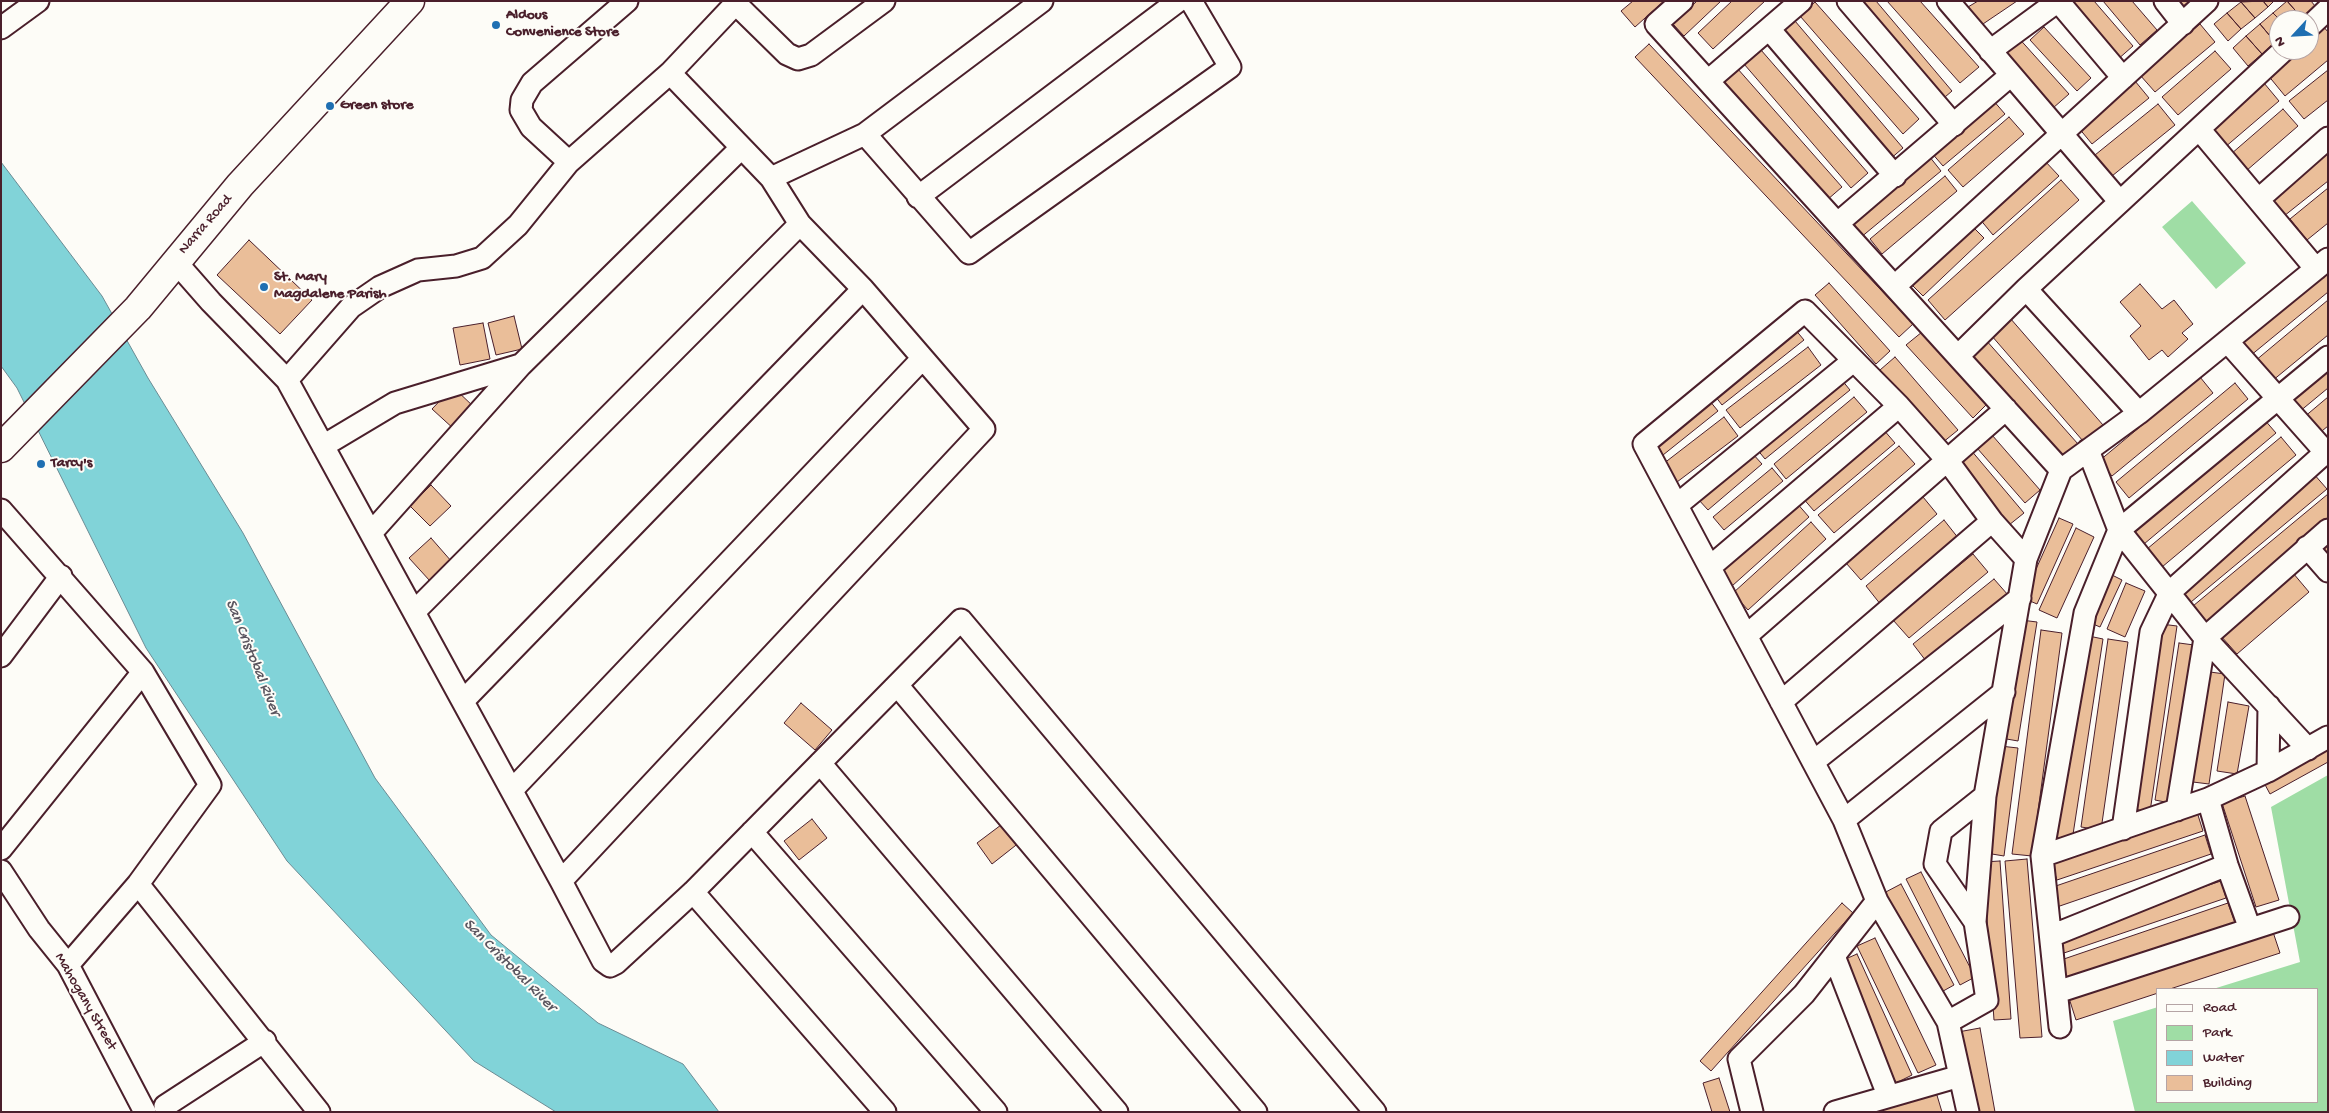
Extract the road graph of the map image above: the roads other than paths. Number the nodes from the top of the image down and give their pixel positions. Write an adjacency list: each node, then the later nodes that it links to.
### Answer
1 (38, 1): 17 (street)
2 (410, 1): 39 (main road, Narra Road)
3 (627, 1): 31 (street)
4 (884, 1): 15 (street)
5 (1042, 1): 27 (street)
6 (1178, 1): 34 (street)
7 (1190, 1): 34 (street)
8 (1682, 1): 24 (street)
9 (1800, 1): 18 (street)
10 (1848, 1): 25 (street)
11 (1948, 1): 19 (street)
12 (2058, 1): 19 (street); 23 (street)
13 (2165, 1): 16 (street)
14 (2207, 1): 16 (street)
15 (735, 2): 21 (street)
16 (2182, 24): 23 (street)
17 (1, 28)
18 (1768, 29): 24 (street); 32 (street)
19 (1990, 51): 22 (street)
20 (2273, 60): 26 (street)
21 (670, 73): 30 (street); 31 (street)
22 (2011, 75): 25 (street); 28 (street)
23 (2124, 78): 28 (street)
24 (1708, 81): 37 (street)
25 (1954, 125): 32 (street)
26 (2199, 129): 35 (street); 36 (street)
27 (865, 134): 33 (street); 34 (street)
28 (2062, 135): 36 (street); 41 (street)
29 (2328, 138): 35 (street)
30 (740, 148): 33 (street); 49 (street)
31 (569, 162): 50 (street)
32 (1894, 176): 37 (street)
33 (771, 178): 38 (street)
34 (918, 197)
35 (2259, 198): 40 (street)
36 (2120, 202): 43 (street)
37 (1838, 223): 41 (street)
38 (800, 224): 42 (street); 74 (street)
39 (175, 261): 50 (street); 56 (main road, Narra Road)
40 (2322, 264): 44 (street)
41 (1895, 286): 45 (street)
42 (863, 289): 47 (street); 81 (street)
43 (2026, 289): 45 (street); 54 (street)
44 (2227, 341): 51 (street); 54 (street)
45 (1958, 356): 53 (street)
46 (2328, 357): 51 (street)
47 (922, 359): 89 (street); 100 (street)
48 (1853, 361): 52 (street); 61 (street); 61 (street)
49 (521, 365): 55 (street); 66 (street)
50 (287, 380): 55 (street)
51 (2278, 398): 58 (street); 64 (street)
52 (1899, 406): 59 (street); 69 (street)
53 (2006, 409): 59 (street); 60 (street)
54 (2139, 413): 57 (street)
55 (323, 446): 66 (street)
56 (1, 448)
57 (2088, 450): 60 (street); 64 (street)
58 (2327, 452): 72 (street)
59 (1946, 460): 63 (street); 75 (street)
60 (2061, 470): 68 (street)
61 (1677, 505): 69 (street)
62 (1, 510): 71 (street)
63 (1992, 521): 68 (street); 82 (street)
64 (2119, 530): 72 (street); 97 (street)
65 (2328, 530): 67 (street)
66 (371, 533): 74 (street)
67 (2307, 547): 70 (street); 76 (street)
68 (2026, 559): 73 (street)
69 (1710, 567): 75 (street)
70 (2328, 571)
71 (61, 576): 77 (street); 78 (street)
72 (2170, 592): 76 (street); 94 (street)
73 (2020, 598): 80 (street); 86 (street)
74 (414, 612): 81 (street)
75 (1746, 636): 82 (street)
76 (2204, 638): 83 (street); 92 (street)
77 (1, 656)
78 (143, 672): 96 (street); 101 (street)
79 (897, 685): 87 (street); 121 (street); 122 (street)
80 (2004, 692): 90 (street); 93 (street)
81 (463, 701): 89 (street)
82 (1781, 702): 86 (street)
83 (2269, 706): 85 (street); 88 (street)
84 (2328, 737): 85 (street)
85 (2308, 750): 88 (street)
86 (1813, 762): 93 (street)
87 (820, 763): 95 (street); 120 (street)
88 (2268, 771): 91 (street)
89 (512, 790): 100 (street)
90 (1985, 796): 105 (street); 105 (street)
91 (2208, 800): 92 (street); 98 (street)
92 (2177, 810): 94 (street)
93 (1844, 820): 103 (street)
94 (2122, 829): 97 (street)
95 (752, 832): 102 (street); 119 (street)
96 (1, 849)
97 (2042, 856): 107 (street)
98 (2227, 865): 106 (street); 107 (street)
99 (1, 871): 109 (street, Mahogany Street)
100 (561, 881): 102 (street)
101 (138, 884): 109 (street); 113 (street)
102 (693, 892): 118 (street)
103 (1877, 901): 108 (street); 111 (street)
104 (2288, 916): 106 (street)
105 (1975, 922): 111 (street)
106 (2250, 929): 110 (street)
107 (2050, 936): 110 (street)
108 (1834, 956): 115 (street); 123 (street)
109 (68, 965): 116 (street, Mahogany Street)
110 (2057, 992): 112 (street)
111 (1948, 1022): 114 (street)
112 (2060, 1027)
113 (265, 1041): 116 (street); 117 (street)
114 (1960, 1076): 115 (street); 125 (street)
115 (1888, 1095): 124 (street)
116 (155, 1109)
117 (319, 1112)
118 (885, 1112)
119 (996, 1112)
120 (1117, 1112)
121 (1256, 1112)
122 (1375, 1112)
123 (1752, 1112)
124 (1835, 1112)
125 (1968, 1112)

